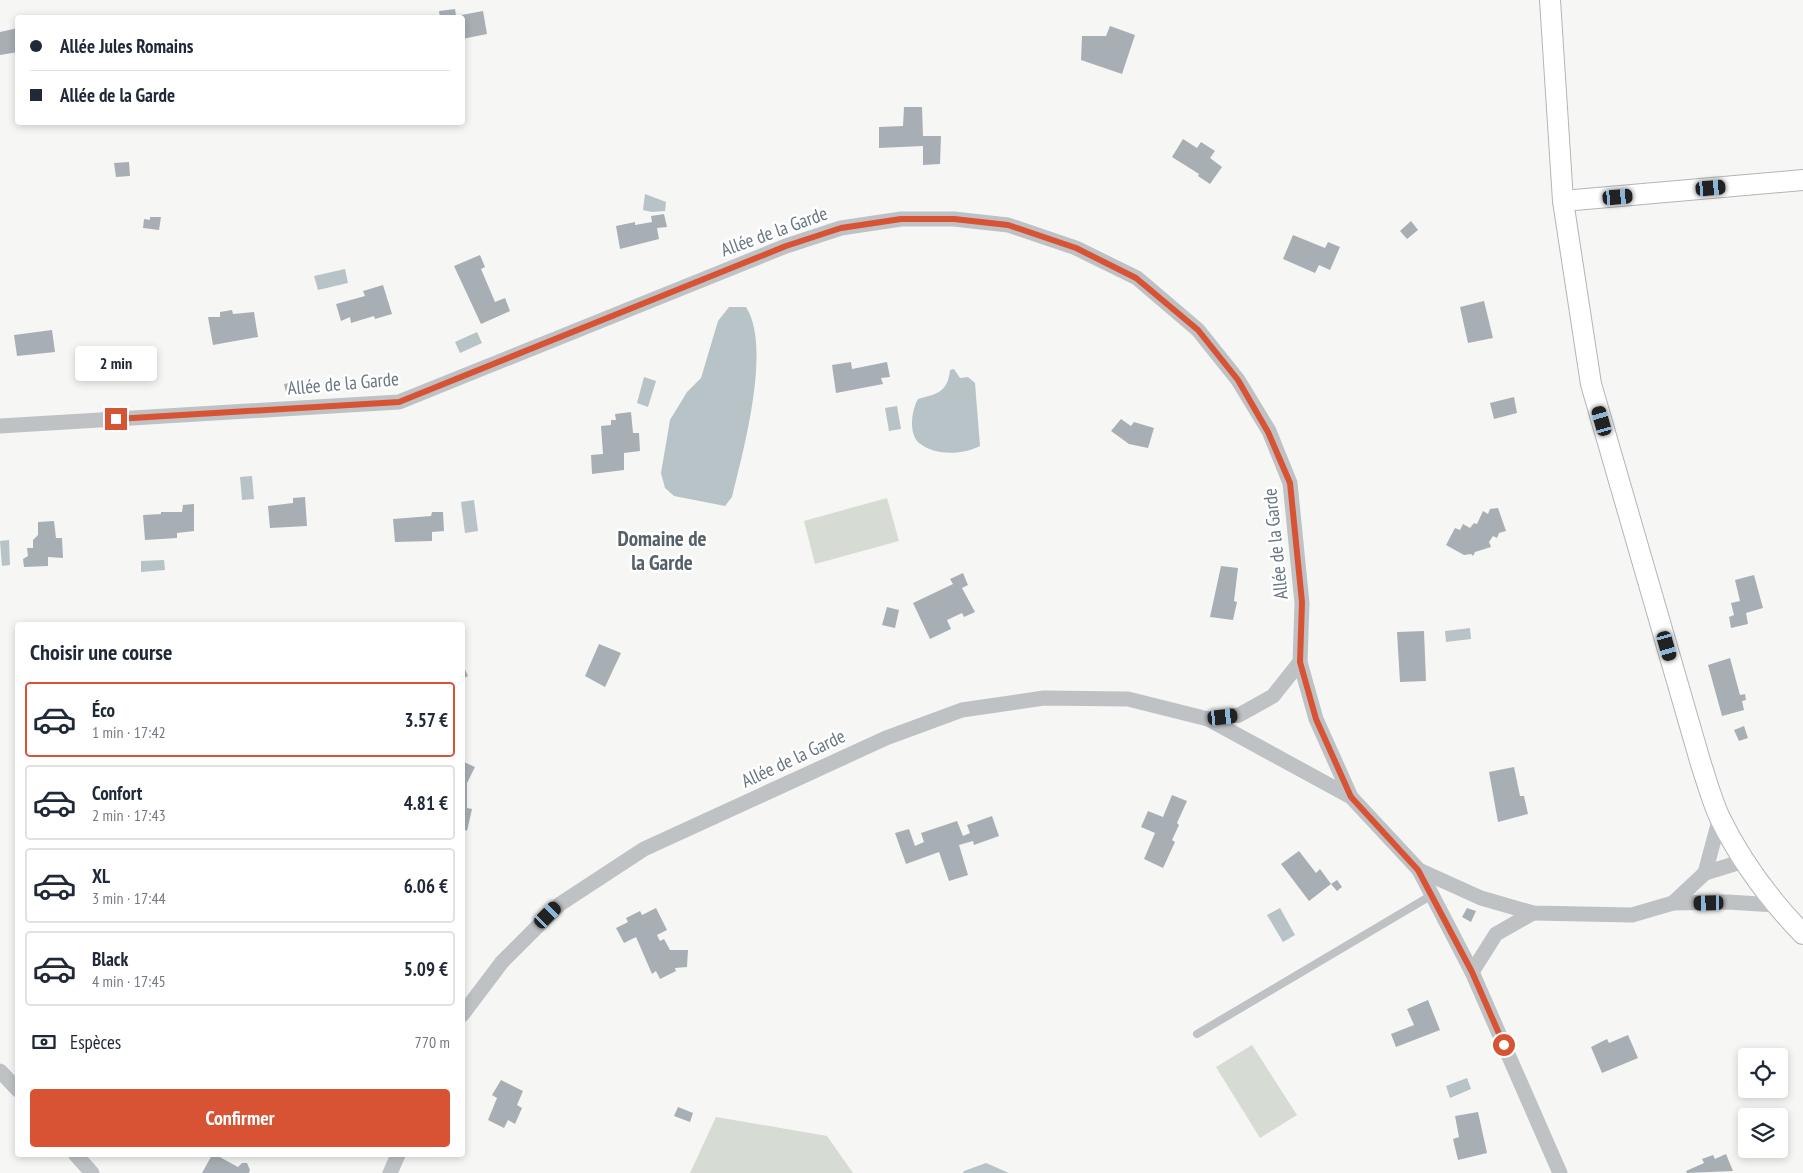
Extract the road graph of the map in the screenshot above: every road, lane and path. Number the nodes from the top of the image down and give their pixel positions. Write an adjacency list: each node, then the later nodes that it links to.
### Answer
1 (1550, 0): 3 (main road)
2 (1803, 180): 3 (main road)
3 (1563, 201): 8 (main road)
4 (0, 426): 5 (street, Allée de la Garde)
5 (1300, 662): 6 (street, Allée de la Garde); 7 (street, Allée de la Garde)
6 (1208, 719): 7 (street, Allée de la Garde); 18 (street, Allée de la Garde)
7 (1351, 797): 10 (street, Allée de la Garde)
8 (1720, 817): 9 (main road); 11 (street, Allée de la Garde)
9 (1744, 860): 11 (street, Allée de la Garde); 14 (main road)
10 (1418, 870): 12 (street); 15 (street, Allée de la Garde)
11 (1704, 873): 13 (street, Allée de la Garde)
12 (1432, 896): 17 (street); 19 (lane)
13 (1672, 904): 14 (street, Allée de la Garde); 15 (street, Allée de la Garde)
14 (1775, 905): 16 (main road)
15 (1533, 914): 17 (street)
16 (1803, 934)
17 (1472, 972): 26 (street)
18 (465, 1011)
19 (1197, 1034)
20 (0, 1071): 21 (street)
21 (15, 1087)
22 (78, 1157): 24 (street)
23 (397, 1157): 25 (street)
24 (92, 1173)
25 (390, 1173)
26 (1560, 1173)

